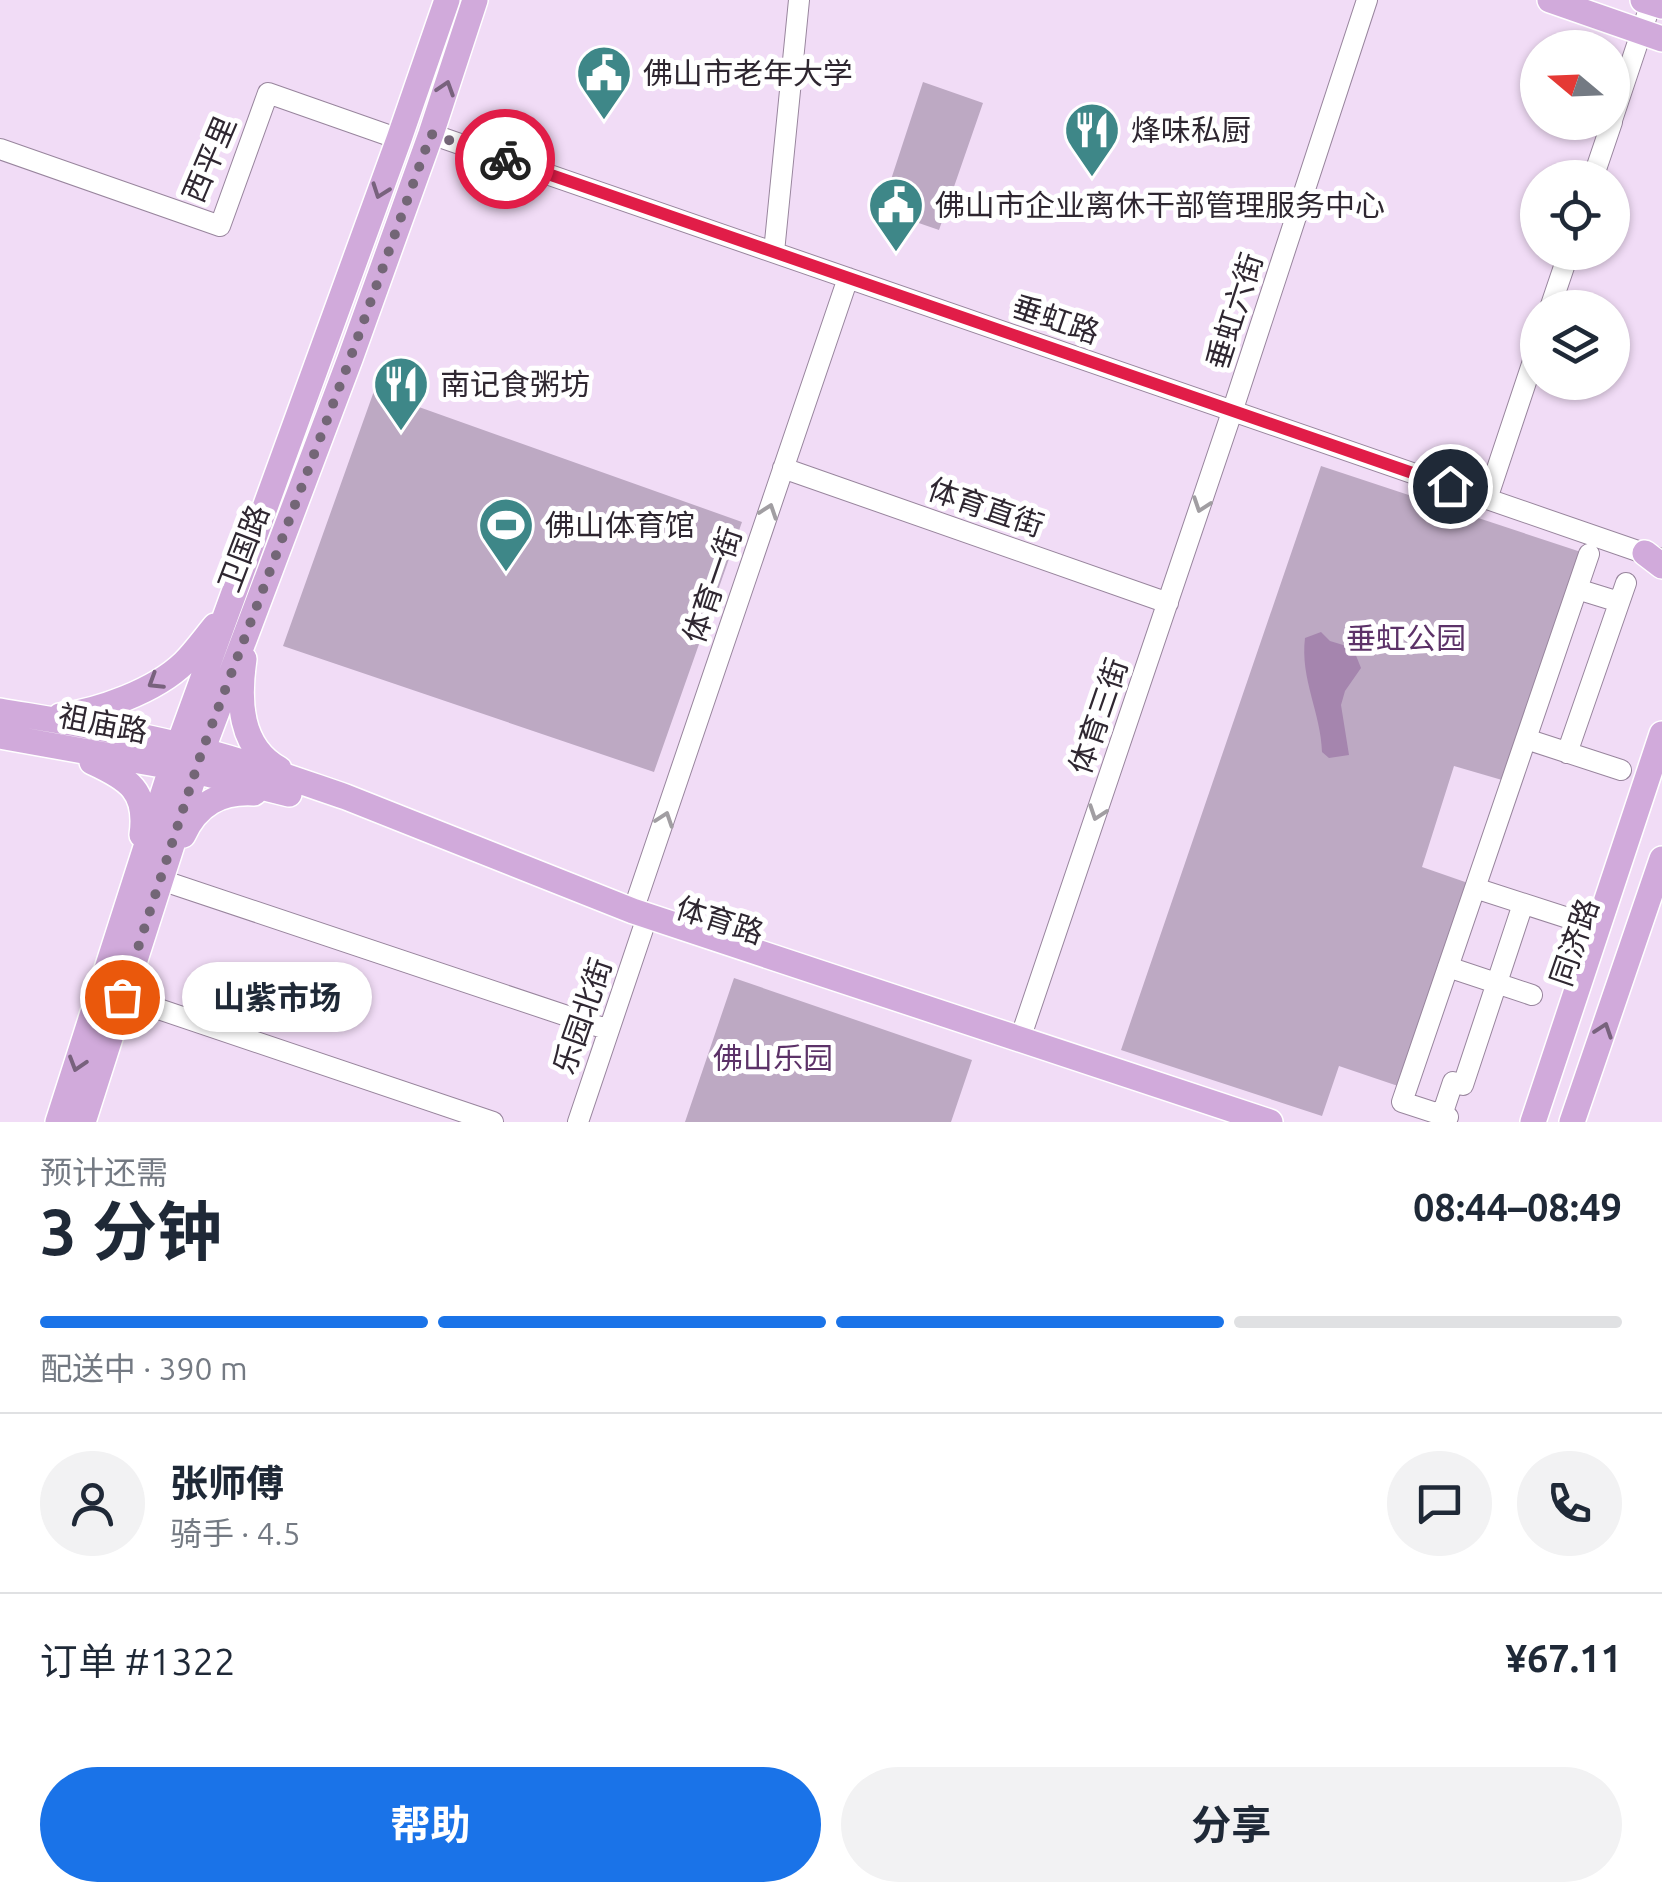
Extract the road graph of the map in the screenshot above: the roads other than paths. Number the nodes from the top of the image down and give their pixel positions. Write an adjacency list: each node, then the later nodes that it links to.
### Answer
1 (447, 0): 10 (main road)
2 (475, 0): 9 (main road, 卫国路, one-way to 2)
3 (798, 0): 12 (street)
4 (1367, 0): 15 (street, 垂虹六街)
5 (1550, 0): 7 (main road)
6 (1652, 2): 7 (street)
7 (1652, 36): 8 (street)
8 (1630, 83)
9 (431, 134): 12 (street, 垂虹路); 22 (main road, 卫国路)
10 (400, 139): 11 (street, 西平里); 22 (main road, one-way to 22)
11 (0, 149)
12 (774, 252): 13 (street, 垂虹路)
13 (848, 278): 15 (street, 垂虹路); 16 (street, 体育一街)
14 (1520, 400): 17 (street)
15 (1232, 412): 17 (street, 垂虹路); 21 (street, 体育三街, one-way to 21)
16 (784, 468): 21 (street, 体育直街); 38 (street, 体育一街, one-way to 16)
17 (1487, 499): 19 (street, 垂虹路)
18 (1588, 554): 20 (street)
19 (1658, 558)
20 (1576, 589): 27 (street); 29 (street)
21 (1168, 603): 45 (street, 体育三街, one-way to 45)
22 (237, 620): 24 (main road, one-way to 24); 30 (main road); 33 (main road)
23 (0, 711): 24 (main road, 祖庙路)
24 (43, 718): 30 (main road, 祖庙路)
25 (1662, 734): 52 (main road)
26 (0, 736): 28 (main road, 祖庙路)
27 (1526, 738): 29 (street); 36 (street)
28 (60, 748): 30 (main road, 祖庙路); 35 (main road)
29 (1567, 753): 31 (street)
30 (187, 758): 33 (main road, 体育路); 35 (main road)
31 (1621, 770)
32 (1662, 782): 53 (main road, 同济路)
33 (303, 788): 35 (main road); 38 (main road, 体育路)
34 (1662, 858): 54 (main road, 同济路, one-way to 34)
35 (153, 875): 43 (main road); 44 (street); 46 (main road, one-way to 46)
36 (1474, 888): 37 (street); 40 (street)
37 (1523, 904): 39 (street); 41 (street)
38 (638, 920): 44 (street, 乐园北街); 45 (main road, 体育路); 50 (main road, 体育路)
39 (1571, 920)
40 (1448, 967): 41 (street); 41 (street)
41 (1496, 984): 42 (street)
42 (1532, 996)
43 (122, 997): 47 (main road); 48 (street)
44 (609, 1030): 49 (street, 乐园北街)
45 (1020, 1040): 51 (main road, 体育路)
46 (58, 1122)
47 (83, 1122)
48 (493, 1122)
49 (578, 1122)
50 (1228, 1122)
51 (1270, 1122)
52 (1532, 1122)
53 (1548, 1122)
54 (1572, 1122)

